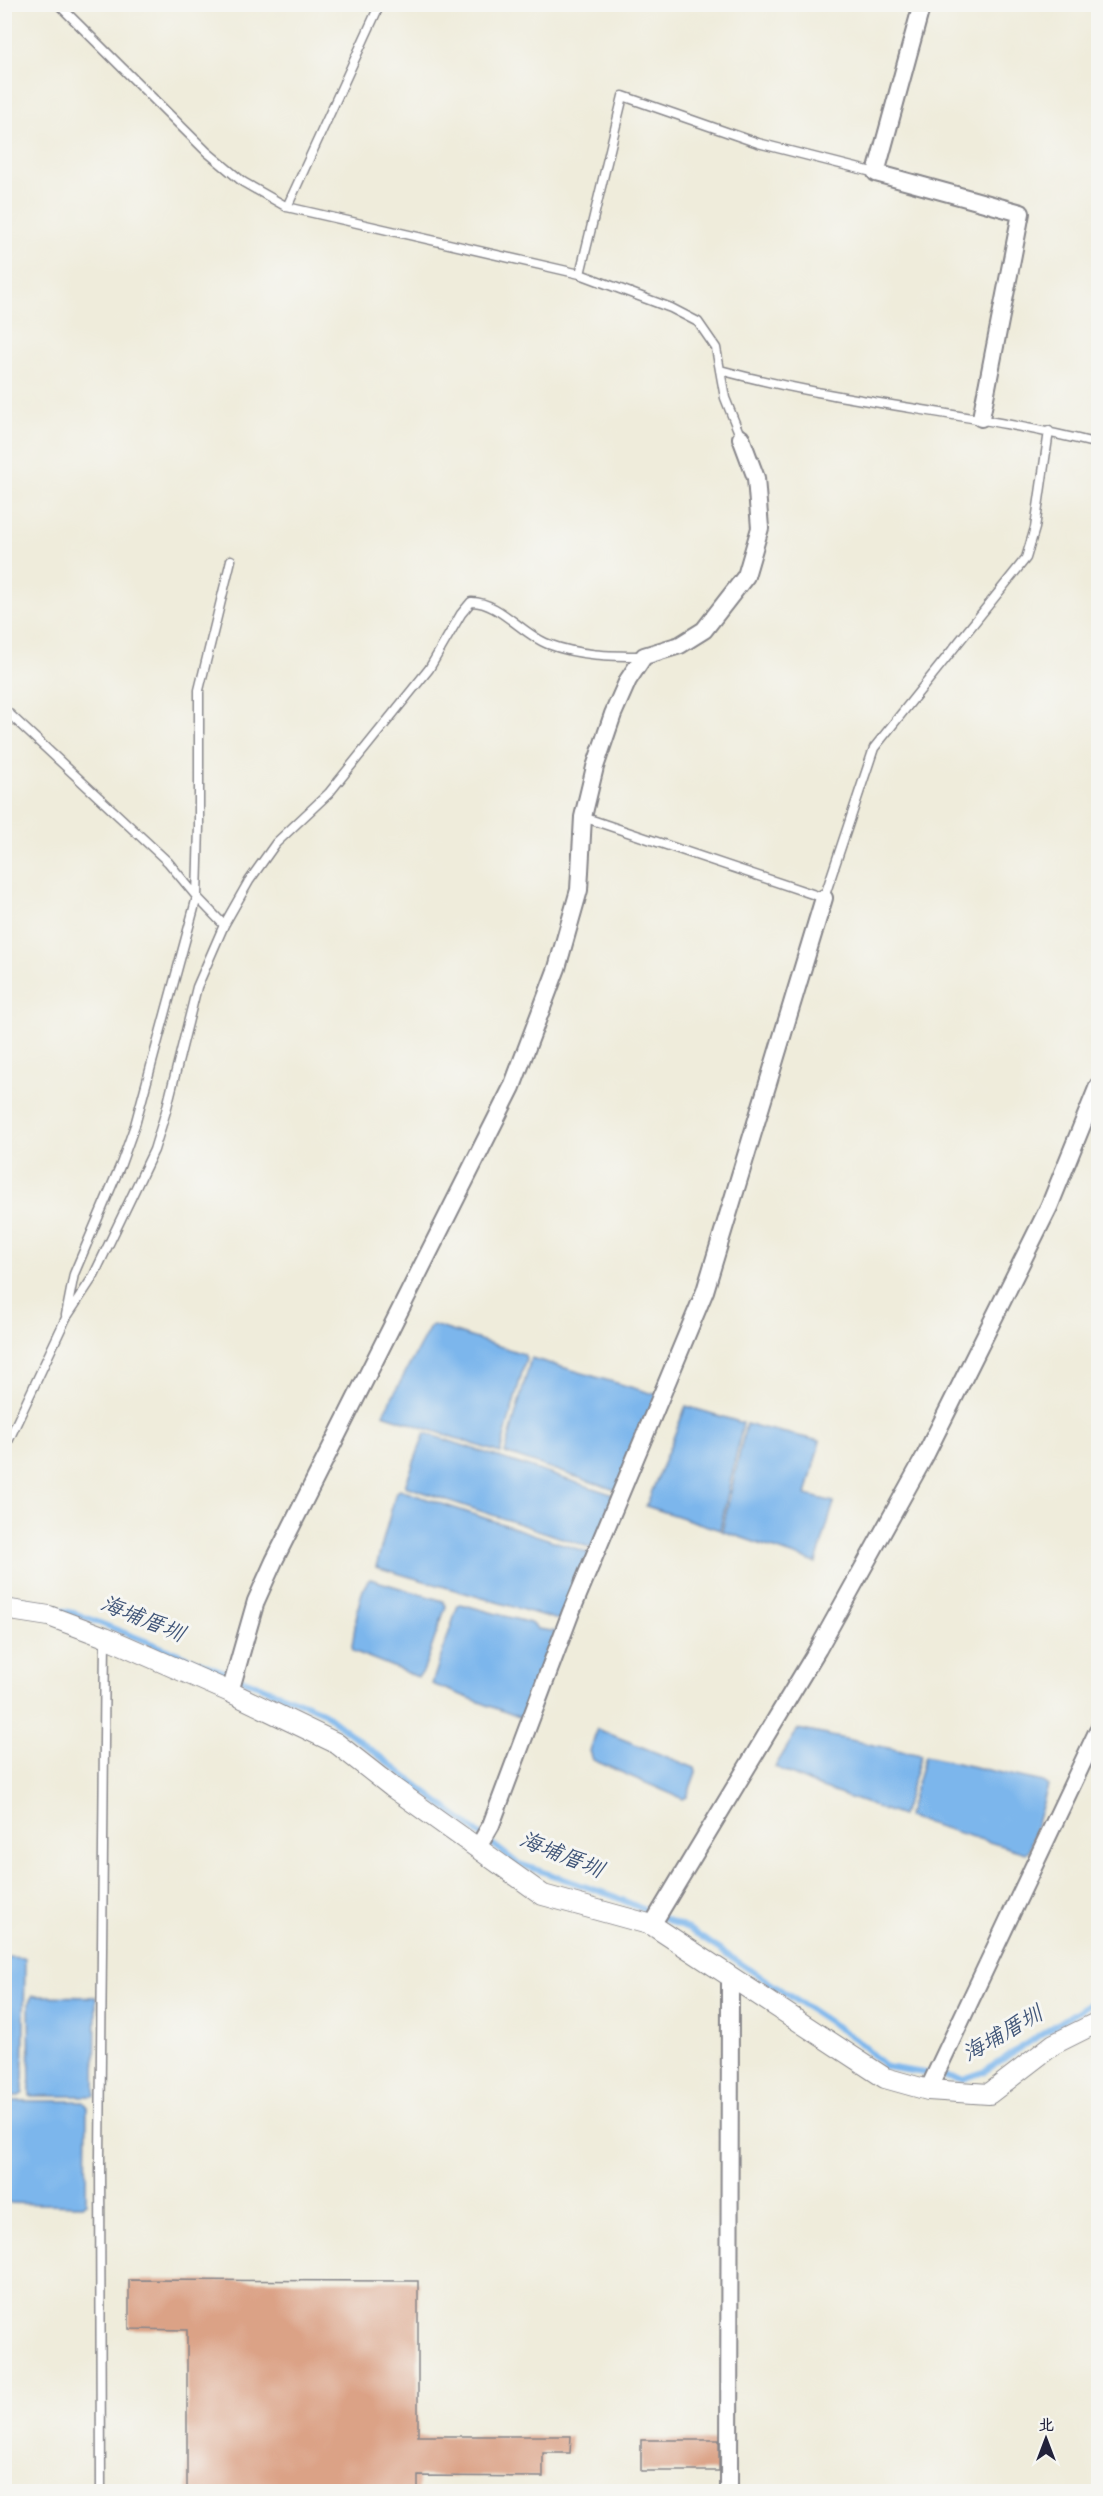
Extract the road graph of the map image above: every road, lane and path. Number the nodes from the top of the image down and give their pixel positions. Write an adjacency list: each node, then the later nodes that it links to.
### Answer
1 (58, 4): 5 (lane)
2 (380, 4): 5 (lane)
3 (922, 4): 4 (street)
4 (876, 173): 6 (lane); 8 (street)
5 (287, 207): 6 (lane)
6 (580, 274): 7 (lane)
7 (720, 370): 8 (lane); 10 (lane)
8 (981, 418): 9 (lane)
9 (1048, 431): 11 (lane); 17 (lane)
10 (741, 438): 13 (street)
11 (1098, 444)
12 (231, 560): 16 (lane)
13 (644, 656): 15 (street); 18 (lane)
14 (4, 709): 16 (lane)
15 (584, 817): 17 (lane); 24 (street)
16 (197, 897): 18 (lane); 20 (lane)
17 (824, 898): 26 (street)
18 (224, 925): 20 (lane)
19 (1098, 1086): 27 (street)
20 (66, 1318): 21 (lane)
21 (4, 1450)
22 (4, 1609): 23 (street)
23 (105, 1637): 24 (street); 31 (lane)
24 (230, 1692): 26 (street)
25 (1098, 1730): 30 (street)
26 (477, 1849): 27 (street)
27 (652, 1925): 28 (street)
28 (730, 1978): 30 (street); 32 (street)
29 (1098, 2022): 30 (street)
30 (928, 2090)
31 (101, 2492)
32 (729, 2492)

